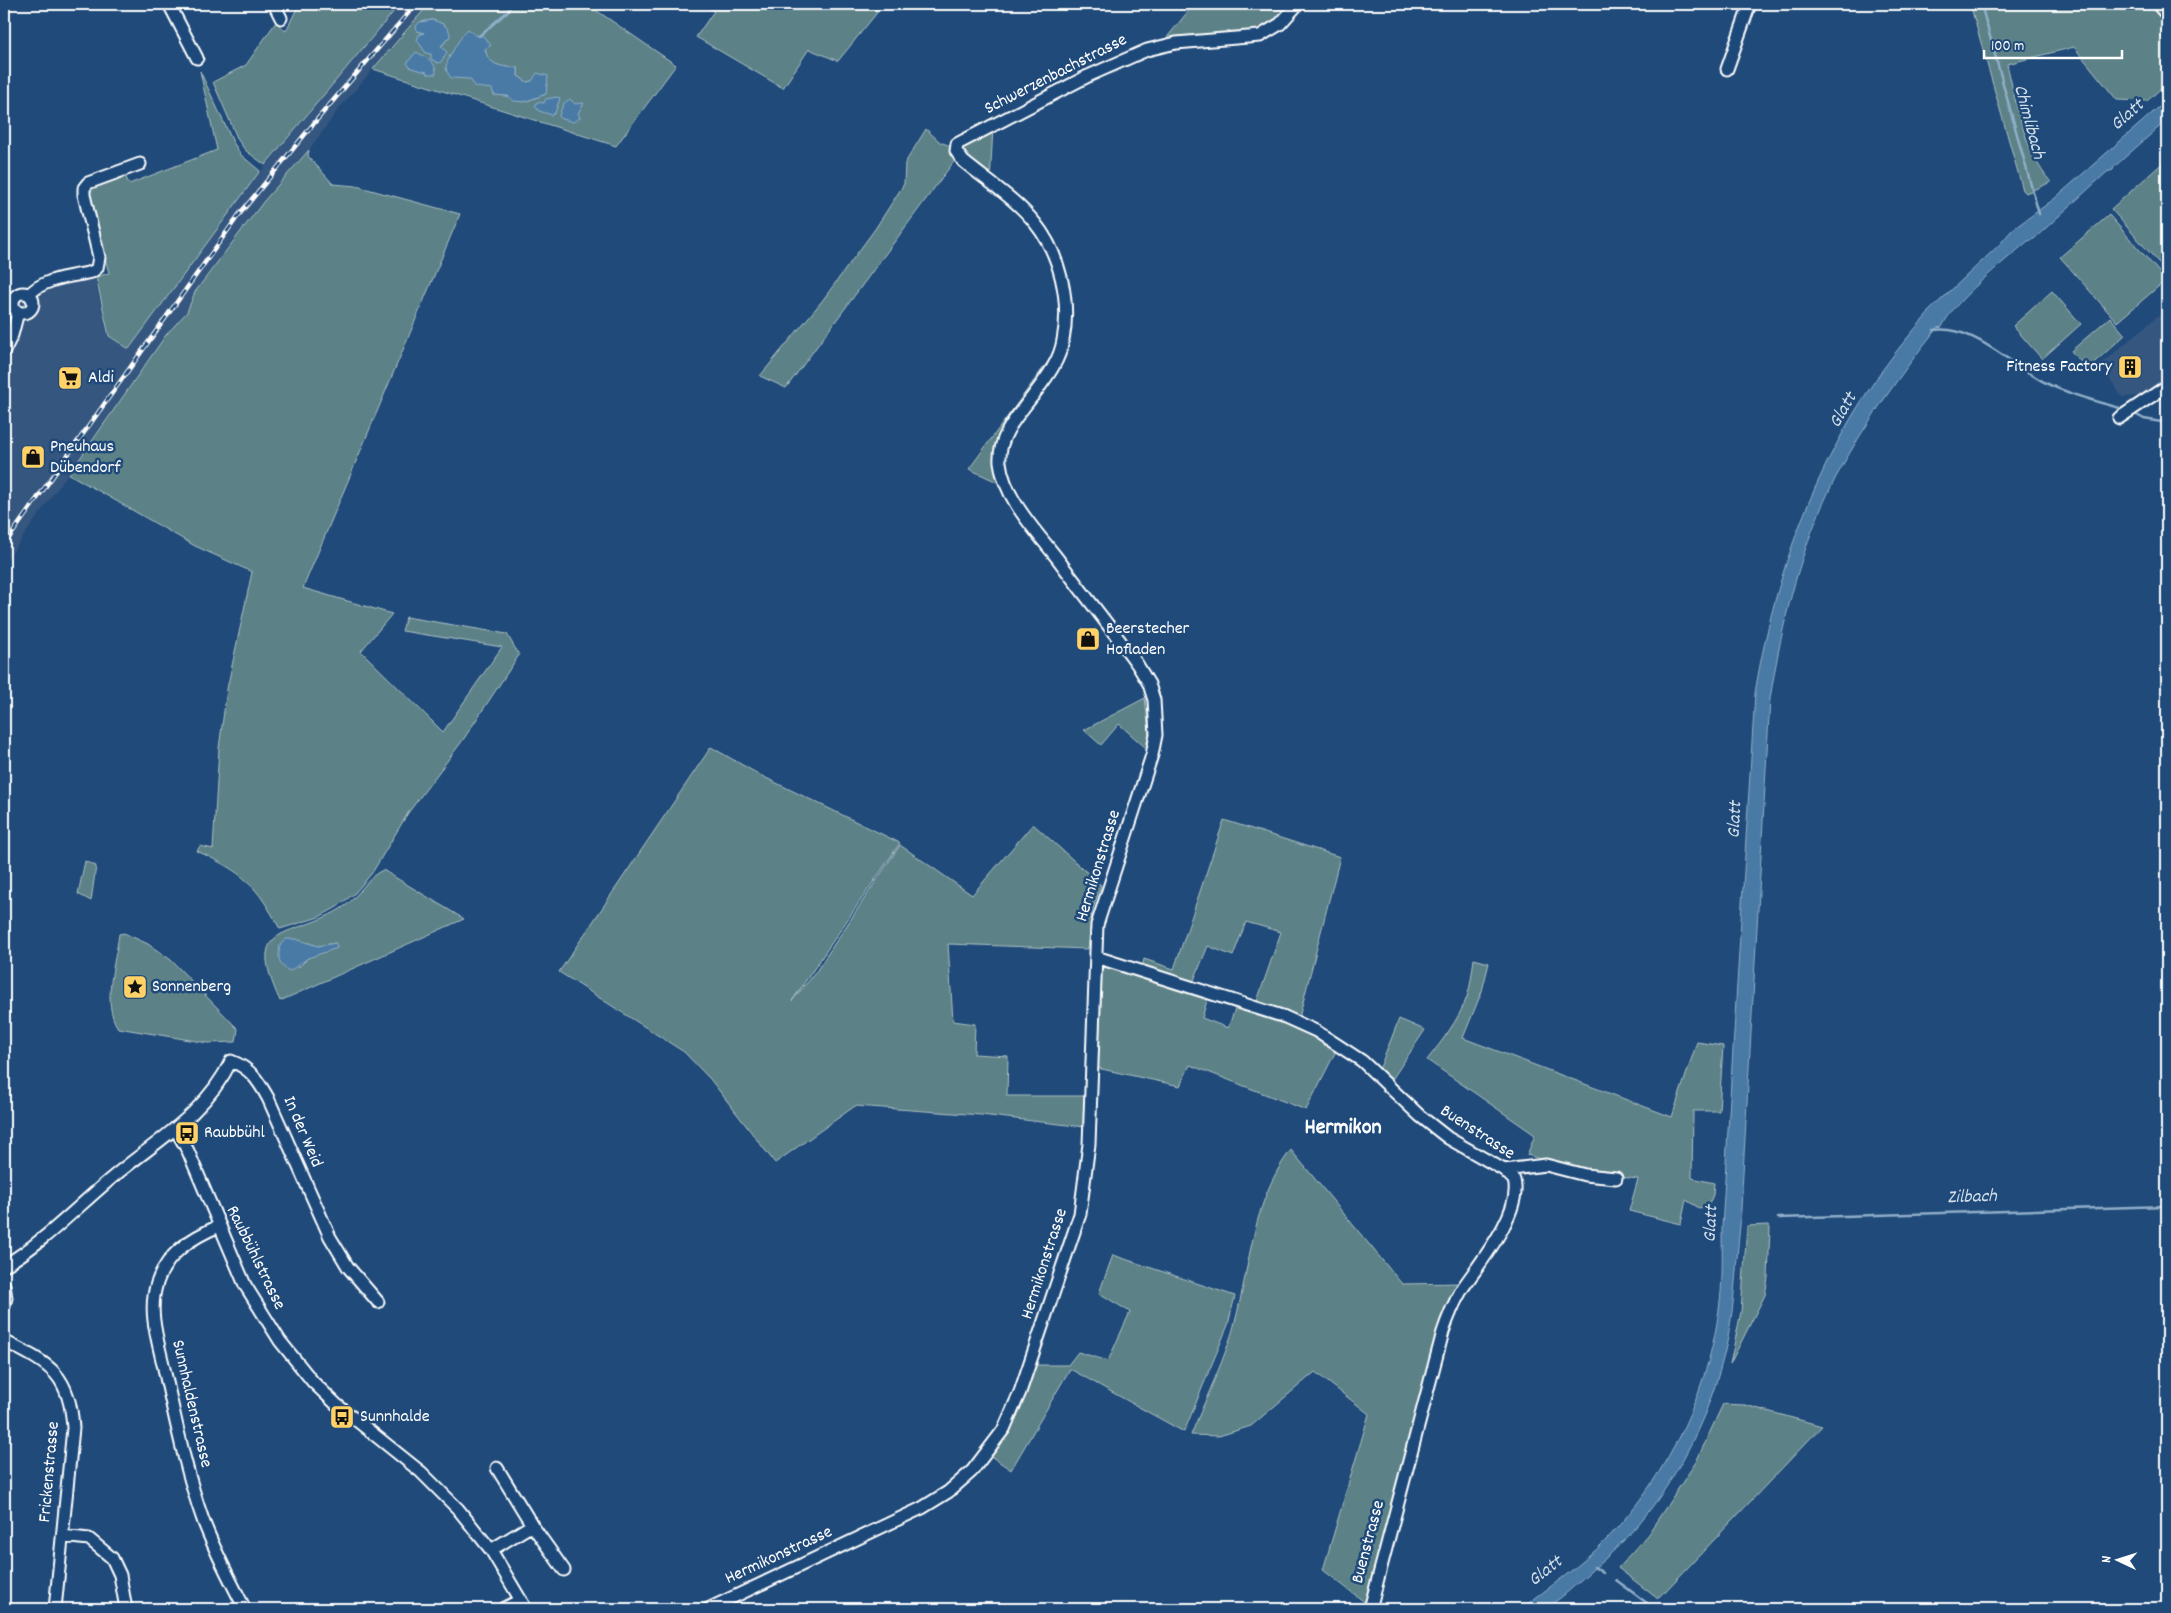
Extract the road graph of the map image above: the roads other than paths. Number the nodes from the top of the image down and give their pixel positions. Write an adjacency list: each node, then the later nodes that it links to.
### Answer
1 (169, 4): 8 (street)
2 (274, 4): 7 (street)
3 (1298, 4): 10 (street, Schwerzenbachstrasse)
4 (1750, 4): 9 (street)
5 (2160, 4): 6 (main road)
6 (2167, 12)
7 (280, 18)
8 (197, 58)
9 (1727, 69)
10 (956, 148): 15 (street, Hermikonstrasse)
11 (140, 164): 12 (street)
12 (4, 351)
13 (2167, 386): 14 (street)
14 (2126, 413)
15 (1096, 957): 17 (street, Buenstrasse); 35 (street, Hermikonstrasse)
16 (175, 1128): 19 (street, Raubbühlstrasse); 20 (street); 22 (street, In der Weid)
17 (1504, 1170): 18 (street); 36 (street, Buenstrasse)
18 (1616, 1178)
19 (220, 1226): 28 (street, Raubbühlstrasse); 33 (street, Sunnhaldenstrasse)
20 (4, 1266)
21 (4, 1285): 23 (street)
22 (378, 1302)
23 (4, 1306)
24 (4, 1341): 27 (street, Frickenstrasse)
25 (497, 1468): 26 (street)
26 (532, 1525): 28 (street); 29 (street)
27 (62, 1536): 31 (street, Frickenstrasse); 32 (street)
28 (491, 1550): 30 (street, Raubbühlstrasse)
29 (564, 1570)
30 (524, 1605): 34 (street)
31 (55, 1609)
32 (126, 1609)
33 (245, 1609)
34 (503, 1609)
35 (708, 1609)
36 (1370, 1609)

